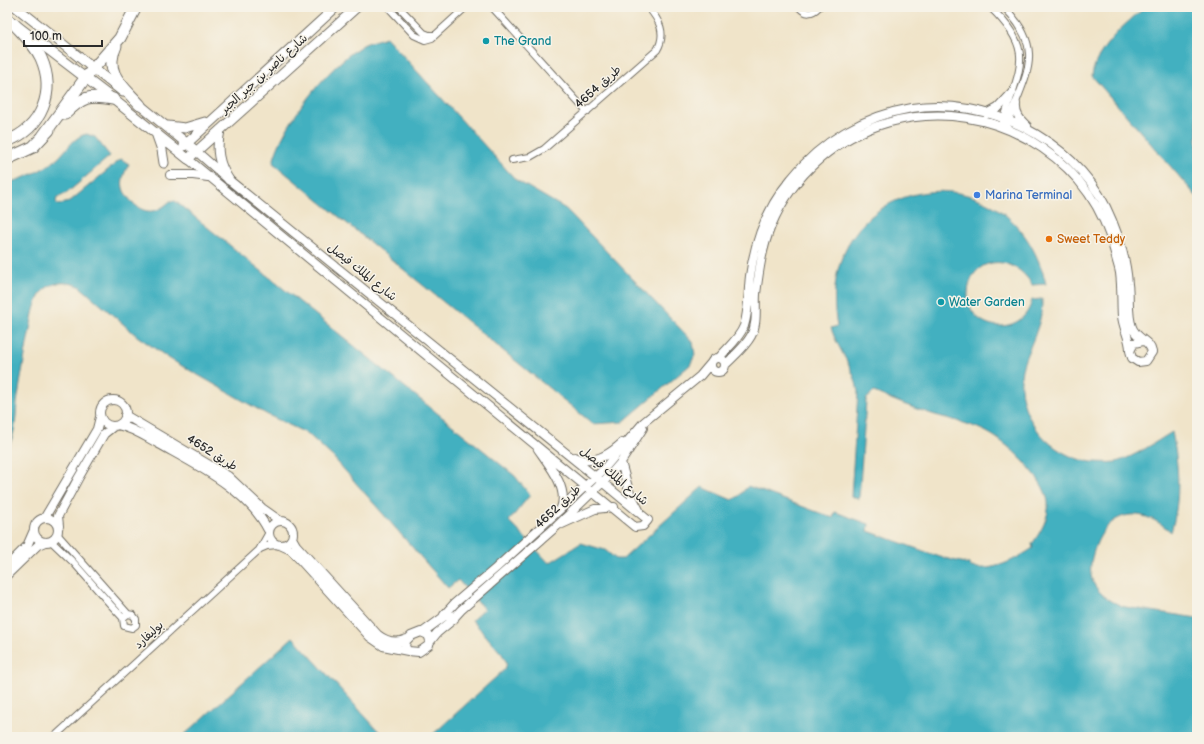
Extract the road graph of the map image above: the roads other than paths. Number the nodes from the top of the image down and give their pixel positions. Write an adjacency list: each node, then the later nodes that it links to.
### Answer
1 (16, 7): 19 (main road, شارع الملك فيصل)
2 (136, 7): 17 (highway)
3 (336, 7): 27 (main road, شارع ناصر بن جبر الجبر)
4 (357, 7): 15 (main road, شارع ناصر بن جبر الجبر)
5 (363, 7): 15 (main road)
6 (388, 7): 18 (street)
7 (399, 7): 18 (street)
8 (466, 7): 18 (street)
9 (492, 7): 25 (street)
10 (648, 7): 25 (street, طريق 4654)
11 (799, 7): 12 (street)
12 (820, 7)
13 (990, 7): 21 (street)
14 (1004, 7): 24 (street)
15 (349, 14): 31 (main road, شارع ناصر بن جبر الجبر)
16 (11, 21): 20 (main road, شارع الملك فيصل); 35 (highway)
17 (125, 30): 19 (highway); 23 (highway)
18 (435, 35)
19 (94, 68): 20 (highway); 23 (main road, شارع الملك فيصل)
20 (86, 77): 22 (main road, شارع الملك فيصل); 34 (highway)
21 (1012, 93): 26 (street); 28 (street)
22 (113, 99): 32 (main road, شارع الملك فيصل); 34 (highway)
23 (140, 104): 29 (main road, شارع الملك فيصل)
24 (1016, 104): 28 (street); 33 (street)
25 (587, 112): 41 (street, طريق 4654)
26 (987, 114): 28 (street); 48 (street)
27 (214, 119): 29 (main road); 36 (main road, شارع ناصر بن جبر الجبر)
28 (1006, 120): 30 (street); 33 (street)
29 (165, 125): 36 (main road, شارع الملك فيصل)
30 (1003, 128): 47 (street); 49 (street)
31 (220, 130): 38 (main road, شارع ناصر بن جبر الجبر); 45 (main road)
32 (155, 132): 37 (main road, شارع الملك فيصل); 42 (main road)
33 (1037, 134): 46 (street)
34 (43, 136): 39 (highway)
35 (7, 141)
36 (187, 143): 37 (main road, شارع ناصر بن جبر الجبر); 38 (main road, شارع الملك فيصل)
37 (178, 151): 40 (main road, شارع الملك فيصل)
38 (196, 151): 40 (main road, شارع ناصر بن جبر الجبر); 45 (street, شارع الملك فيصل)
39 (7, 159)
40 (188, 159): 44 (street, شارع الملك فيصل)
41 (512, 160)
42 (164, 163)
43 (170, 175): 44 (street)
44 (208, 177): 56 (street, شارع الملك فيصل)
45 (229, 180): 57 (street, شارع الملك فيصل)
46 (1143, 341): 47 (street); 47 (street)
47 (1130, 351)
48 (719, 358): 49 (street); 50 (street)
49 (725, 365): 50 (street)
50 (712, 367): 51 (street, طريق 4652)
51 (654, 413): 55 (street, طريق 4652); 58 (street, طريق 4652)
52 (125, 415): 53 (street); 54 (street); 67 (street, طريق 4652)
53 (100, 417): 54 (street); 66 (street)
54 (116, 426): 68 (street); 71 (street, طريق 4652)
55 (632, 435): 57 (street); 59 (street, طريق 4652)
56 (531, 440): 61 (street, شارع الملك فيصل); 64 (street)
57 (565, 451): 59 (street, شارع الملك فيصل)
58 (621, 462): 60 (street, طريق 4652); 65 (street)
59 (596, 476): 60 (street, شارع الملك فيصل); 61 (street, طريق 4652)
60 (602, 482): 62 (street, طريق 4652); 65 (street, شارع الملك فيصل)
61 (586, 485): 62 (street, شارع الملك فيصل); 64 (street, طريق 4652)
62 (593, 491): 63 (street, شارع الملك فيصل); 69 (street, طريق 4652)
63 (614, 507): 65 (street, شارع الملك فيصل); 69 (street)
64 (561, 509): 79 (street, طريق 4652)
65 (643, 516)
66 (45, 517): 68 (street); 70 (street)
67 (279, 520): 71 (street); 73 (street)
68 (58, 526): 72 (street)
69 (554, 529): 79 (street, طريق 4652)
70 (34, 530): 74 (street); 77 (street)
71 (268, 532): 75 (street); 76 (street, بوليفارد)
72 (58, 535): 74 (street); 74 (street)
73 (292, 538): 75 (street); 82 (street)
74 (48, 542): 78 (street)
75 (279, 545): 76 (street, بوليفارد); 84 (street)
76 (259, 550): 85 (street, بوليفارد)
77 (7, 566)
78 (7, 575)
79 (463, 604): 80 (street, طريق 4652)
80 (447, 618): 81 (street, طريق 4652); 83 (street, طريق 4652)
81 (423, 632): 82 (street); 83 (street)
82 (407, 640): 84 (street)
83 (429, 643): 84 (street)
84 (408, 651)
85 (54, 737)

